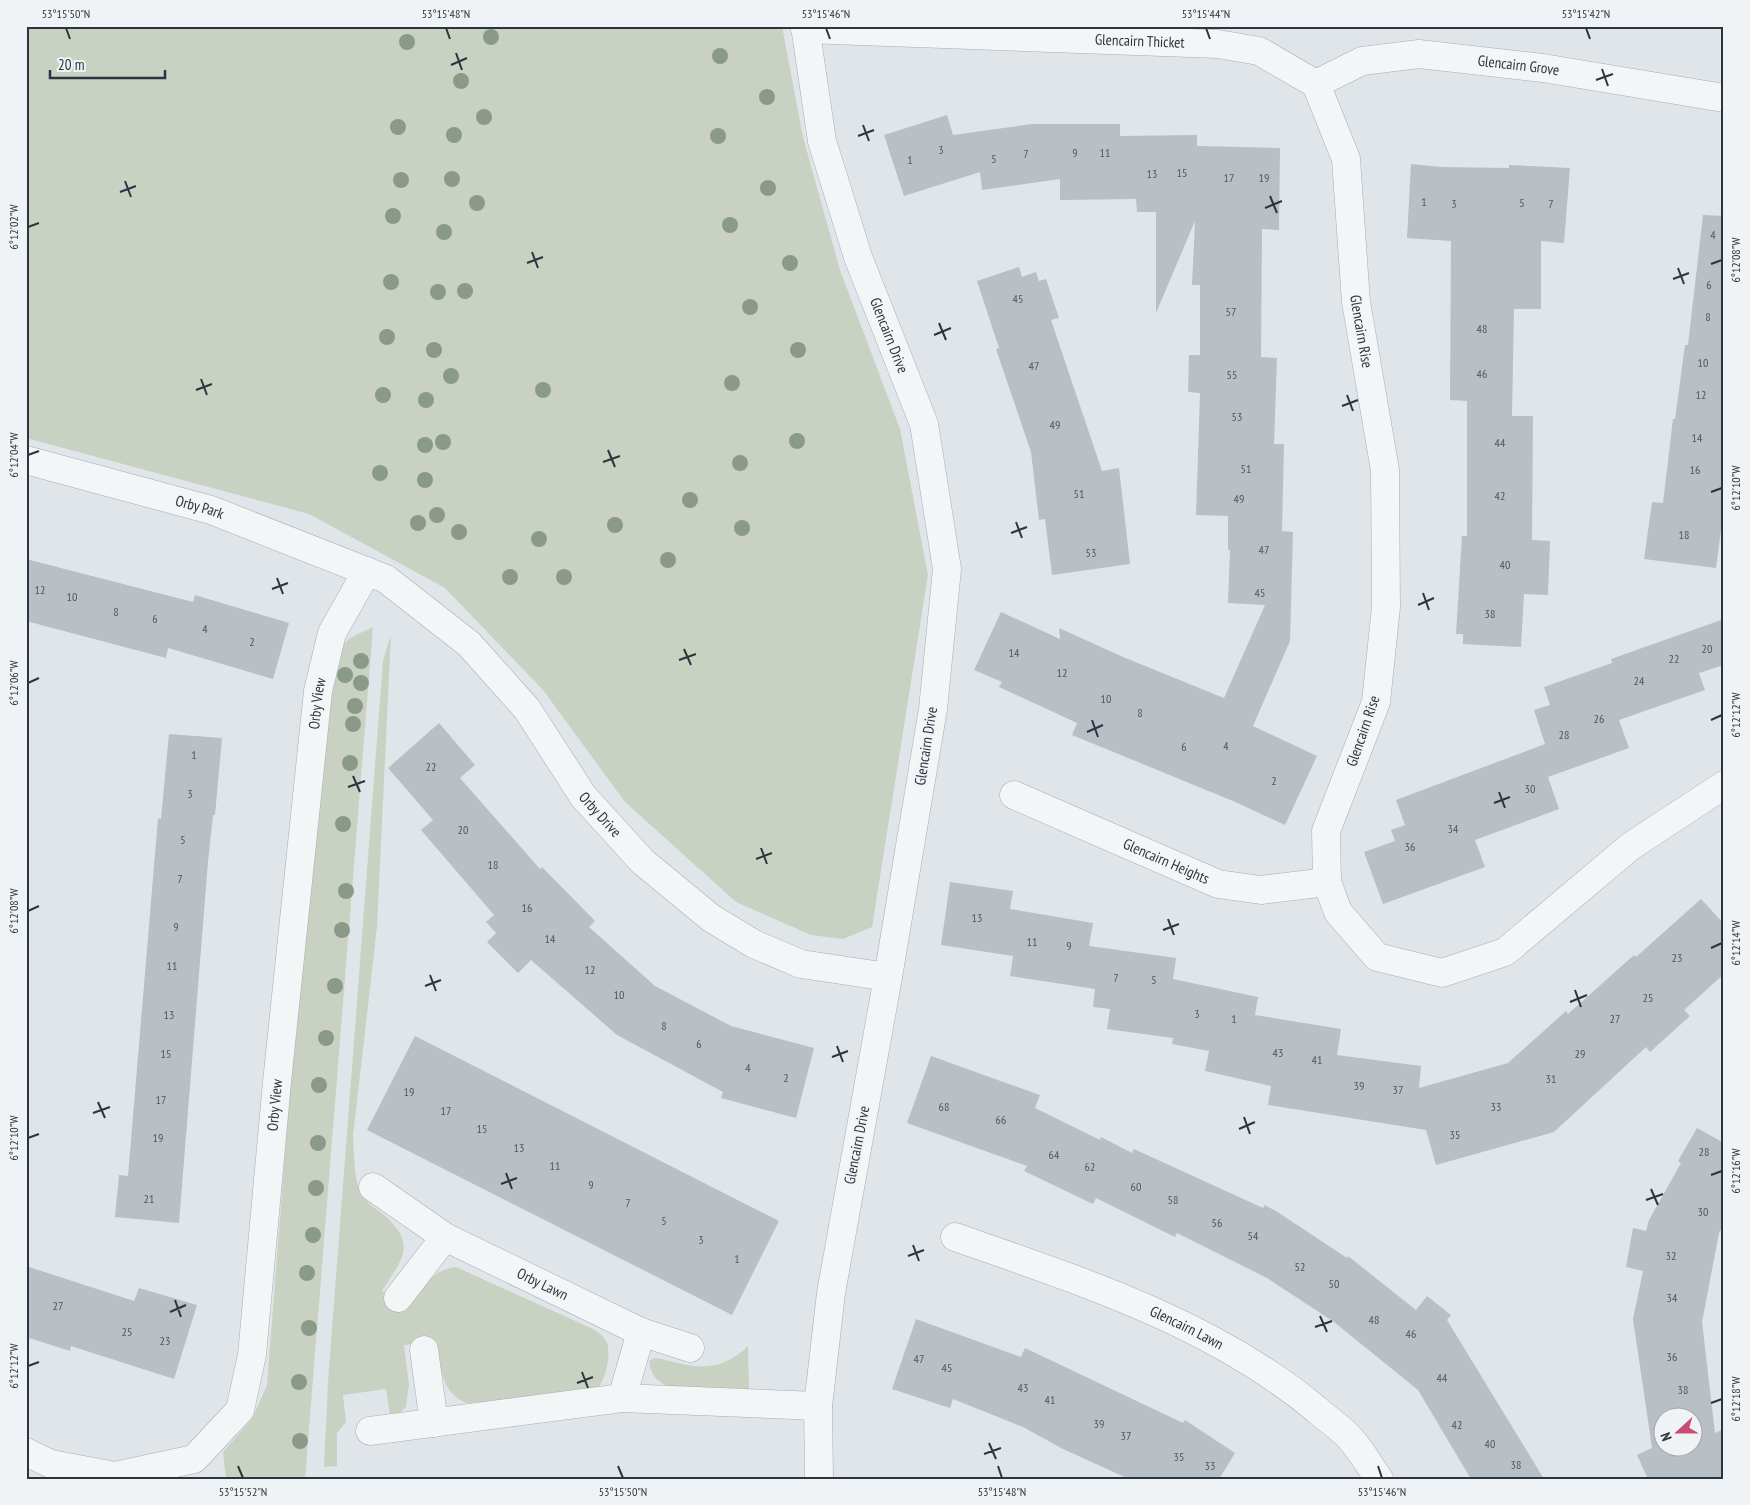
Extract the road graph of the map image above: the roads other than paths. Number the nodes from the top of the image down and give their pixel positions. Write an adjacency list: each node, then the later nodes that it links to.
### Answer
1 (805, 28): 2 (street, Glencairn Thicket); 9 (street, Glencairn Drive)
2 (1316, 84): 3 (street, Glencairn Grove); 8 (street, Glencairn Rise)
3 (1724, 98)
4 (26, 460): 5 (street, Orby Park)
5 (367, 571): 9 (street, Orby Drive); 21 (street, Orby View)
6 (1724, 785): 8 (street, Glencairn Rise)
7 (1014, 796): 8 (street, Glencairn Heights)
8 (1327, 882)
9 (888, 977): 18 (street, Glencairn Drive)
10 (373, 1187): 11 (street, Orby Lawn)
11 (445, 1237): 13 (street); 14 (street, Orby Lawn)
12 (955, 1238): 23 (street, Glencairn Lawn)
13 (398, 1298)
14 (641, 1332): 15 (street, Orby Lawn); 17 (street)
15 (690, 1348)
16 (424, 1350): 19 (street)
17 (622, 1398): 18 (street); 19 (street)
18 (818, 1406): 22 (street, Glencairn Drive)
19 (434, 1423): 20 (street)
20 (370, 1431)
21 (26, 1452)
22 (819, 1479)
23 (1379, 1479)

